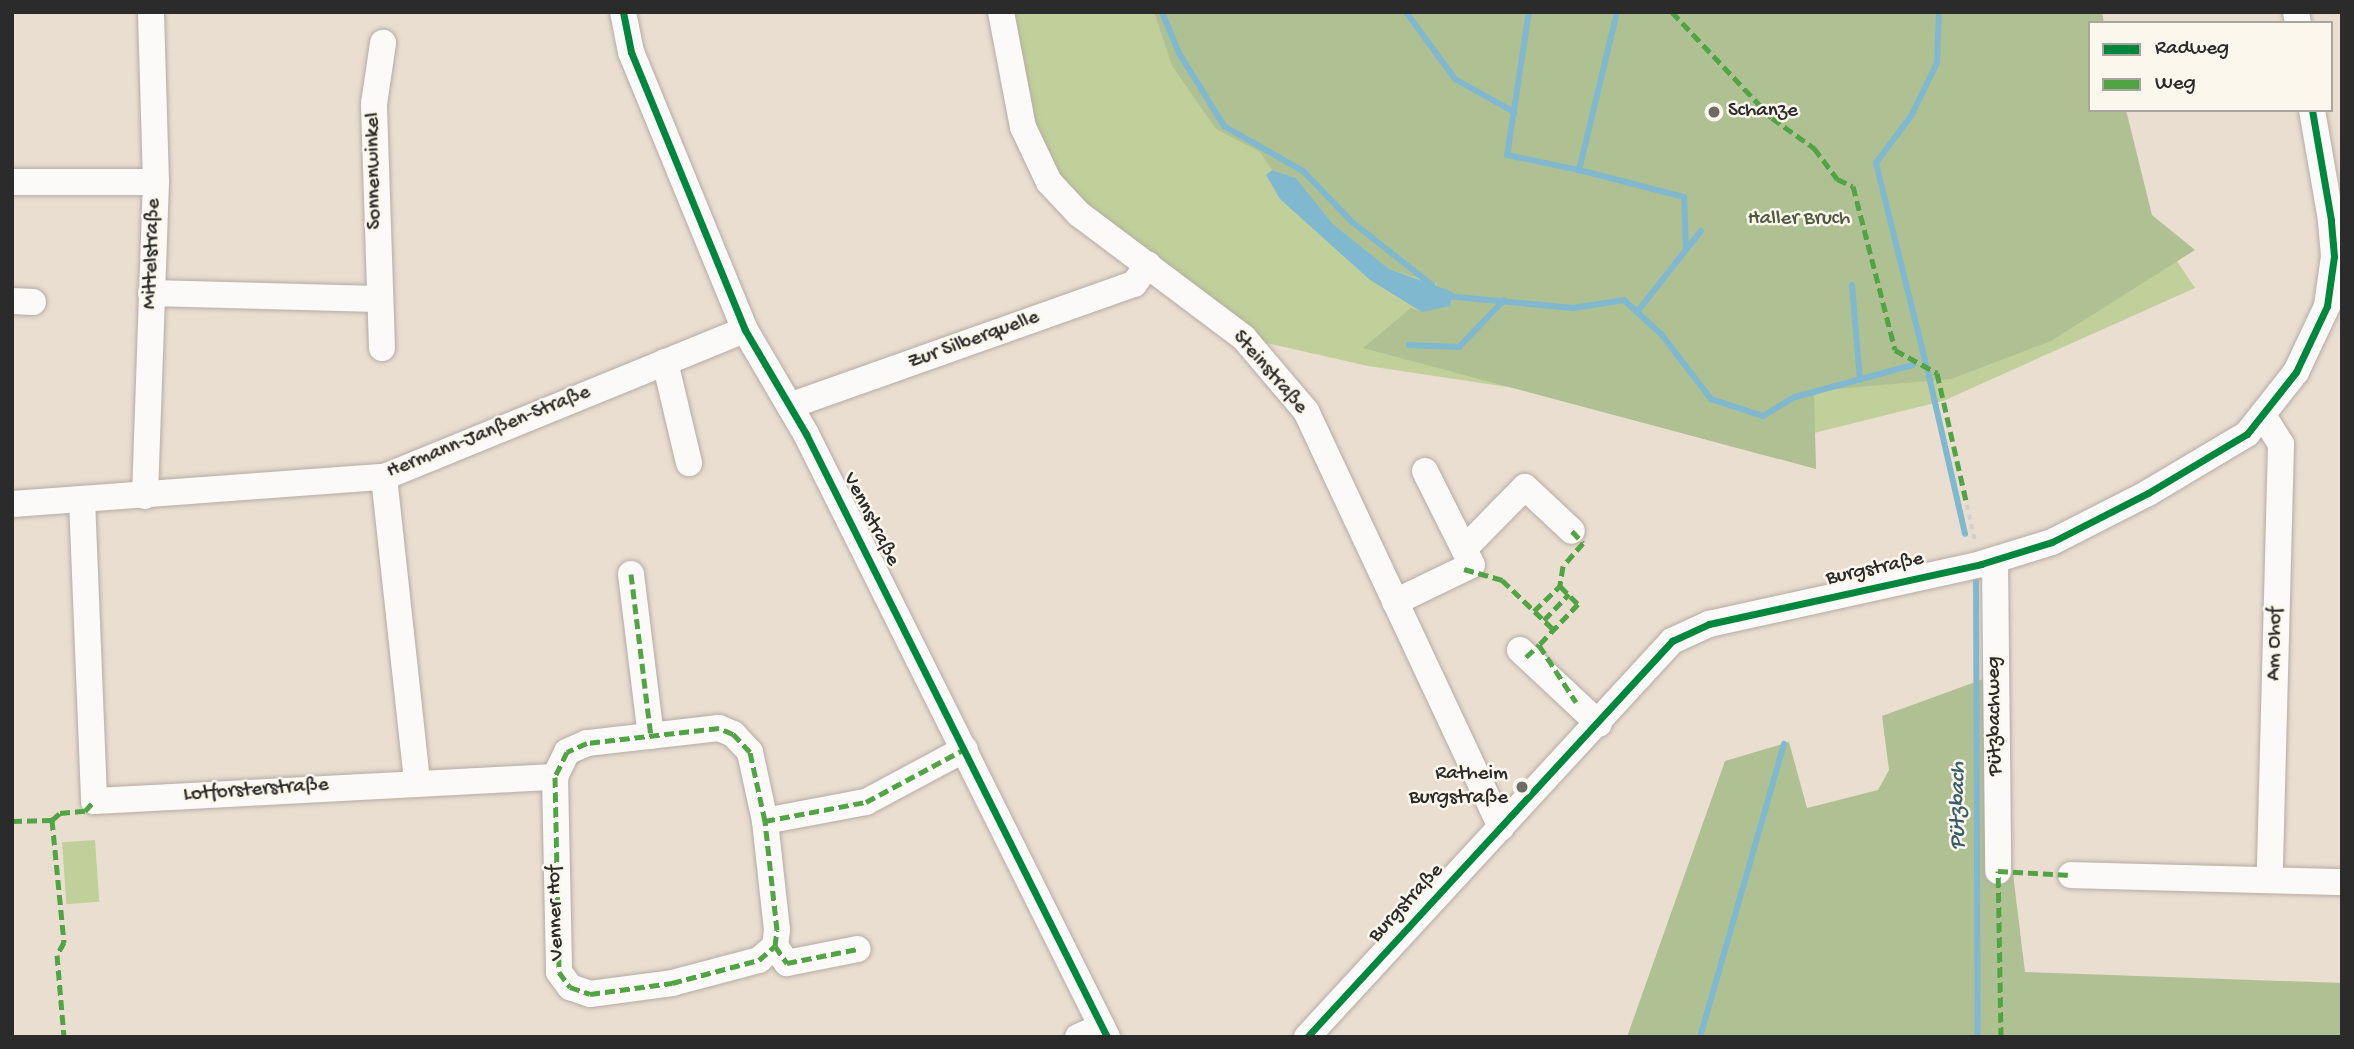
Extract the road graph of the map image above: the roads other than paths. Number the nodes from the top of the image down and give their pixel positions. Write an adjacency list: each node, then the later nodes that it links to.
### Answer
1 (151, 12): 6 (street, Mittelstraße)
2 (623, 12): 12 (street, Vennstraße)
3 (1002, 12): 8 (street, Steinstraße)
4 (383, 43): 11 (street, Sonnenwinkel)
5 (2312, 112): 9 (street, Burgstraße)
6 (156, 181): 7 (street); 10 (street, Mittelstraße)
7 (12, 182)
8 (1149, 265): 15 (street, Zur Silberquelle); 27 (street, Steinstraße)
9 (2336, 284): 16 (street, Burgstraße)
10 (151, 293): 11 (street); 20 (street, Mittelstraße)
11 (378, 299): 13 (street, Sonnenwinkel)
12 (745, 330): 14 (street, Hermann-Janßen-Straße); 15 (street, Vennstraße)
13 (382, 348)
14 (665, 362): 17 (street); 19 (street, Hermann-Janßen-Straße)
15 (792, 405): 31 (street, Vennstraße)
16 (2264, 416): 25 (street, Burgstraße); 38 (street, Am Ohof)
17 (690, 463)
18 (1425, 471): 24 (street)
19 (384, 477): 20 (street, Hermann-Janßen-Straße); 33 (street)
20 (145, 496): 21 (street, Hermann-Janßen-Straße)
21 (82, 499): 22 (street, Hermann-Janßen-Straße); 33 (street, Lotforsterstraße)
22 (12, 504)
23 (1572, 531): 24 (street)
24 (1464, 549): 27 (street)
25 (1988, 562): 29 (street, Burgstraße); 36 (street, Pützbachweg)
26 (631, 574): 30 (street)
27 (1395, 602): 35 (street, Steinstraße)
28 (1520, 650): 29 (street)
29 (1599, 724): 35 (street, Burgstraße)
30 (651, 736): 32 (street); 34 (street)
31 (965, 749): 34 (street); 42 (street, Vennstraße)
32 (555, 777): 33 (street, Lotforsterstraße); 40 (street, Venner Hof)
33 (417, 782)
34 (765, 821): 40 (street)
35 (1501, 828): 43 (street, Burgstraße)
36 (1998, 871)
37 (2071, 875): 38 (street)
38 (2270, 878): 39 (street)
39 (2342, 882)
40 (775, 946): 41 (street)
41 (858, 949)
42 (1096, 1033)
43 (1307, 1037)

